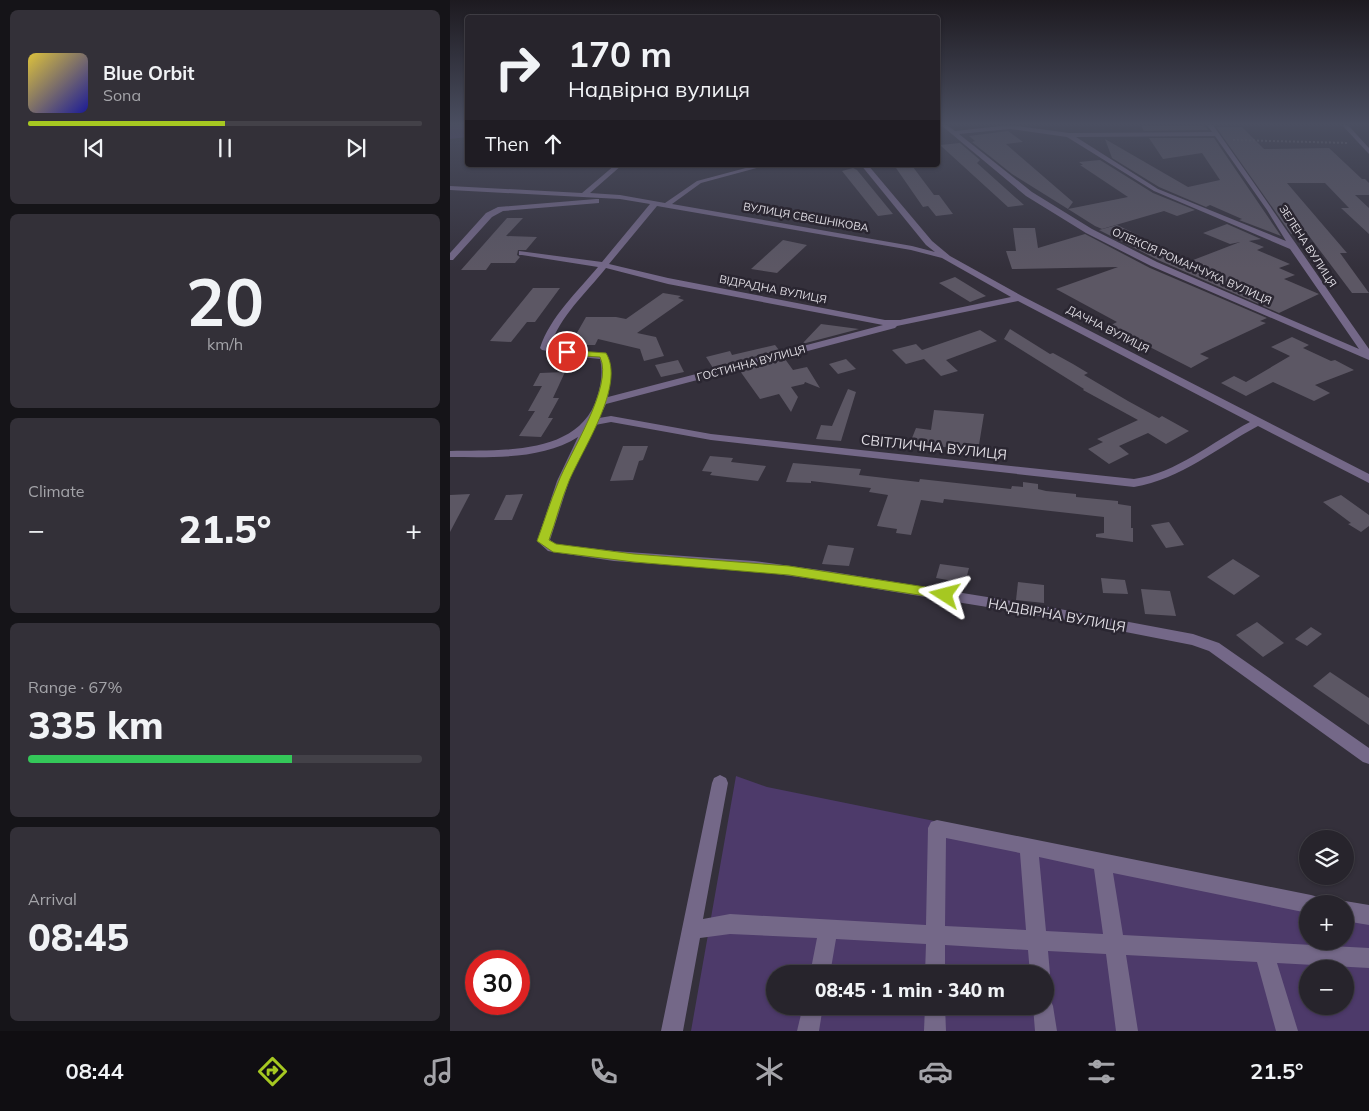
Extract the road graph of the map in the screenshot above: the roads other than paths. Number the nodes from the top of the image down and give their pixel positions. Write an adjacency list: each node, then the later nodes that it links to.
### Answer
1 (609, 173): 8 (street)
2 (733, 173): 11 (street)
3 (871, 173): 15 (street, ДАЧНА ВУЛИЦЯ)
4 (1003, 173): 19 (street, ОЛЕКСІЯ РОМАНЧУКА ВУЛИЦЯ)
5 (1129, 173): 12 (street)
6 (1244, 173): 12 (street, ЗЕЛЕНА ВУЛИЦЯ)
7 (450, 188): 8 (street, ВУЛИЦЯ СВЄШНІКОВА)
8 (585, 194): 9 (street, ВУЛИЦЯ СВЄШНІКОВА)
9 (620, 197): 10 (street, ВУЛИЦЯ СВЄШНІКОВА); 14 (street)
10 (655, 203): 11 (street, ВУЛИЦЯ СВЄШНІКОВА); 16 (street)
11 (666, 204): 15 (street, ВУЛИЦЯ СВЄШНІКОВА)
12 (1293, 247): 19 (street, ЗЕЛЕНА ВУЛИЦЯ)
13 (522, 253): 16 (street, ВІДРАДНА ВУЛИЦЯ)
14 (450, 258)
15 (947, 258): 17 (street, ДАЧНА ВУЛИЦЯ)
16 (603, 265): 18 (street, ВІДРАДНА ВУЛИЦЯ); 20 (street)
17 (1019, 298): 18 (street, ВІДРАДНА ВУЛИЦЯ); 21 (street, ДАЧНА ВУЛИЦЯ)
18 (900, 323): 20 (street, ГОСТИННА ВУЛИЦЯ)
19 (1369, 356)
20 (602, 402): 22 (street)
21 (1259, 421): 22 (street, СВІТЛИЧНА ВУЛИЦЯ); 24 (street, ДАЧНА ВУЛИЦЯ)
22 (591, 422): 23 (street); 25 (street, НАДВІРНА ВУЛИЦЯ)
23 (450, 454)
24 (1369, 479)
25 (1369, 757)
26 (720, 783): 32 (street)
27 (1029, 847): 28 (street); 34 (street); 35 (street)
28 (1102, 862): 29 (street); 36 (street)
29 (1299, 902)
30 (1354, 913): 31 (street)
31 (1369, 916)
32 (692, 930): 33 (street); 45 (street)
33 (828, 930): 34 (street); 39 (street)
34 (936, 936): 35 (street); 40 (street)
35 (1037, 941): 36 (street); 41 (street)
36 (1115, 945): 37 (street); 49 (street)
37 (1264, 953): 38 (street); 50 (street)
38 (1369, 958)
39 (822, 965)
40 (935, 965)
41 (1039, 965)
42 (811, 1015): 46 (street)
43 (935, 1015): 47 (street)
44 (1044, 1015): 48 (street)
45 (672, 1031)
46 (808, 1031)
47 (934, 1031)
48 (1046, 1031)
49 (1127, 1031)
50 (1287, 1031)

